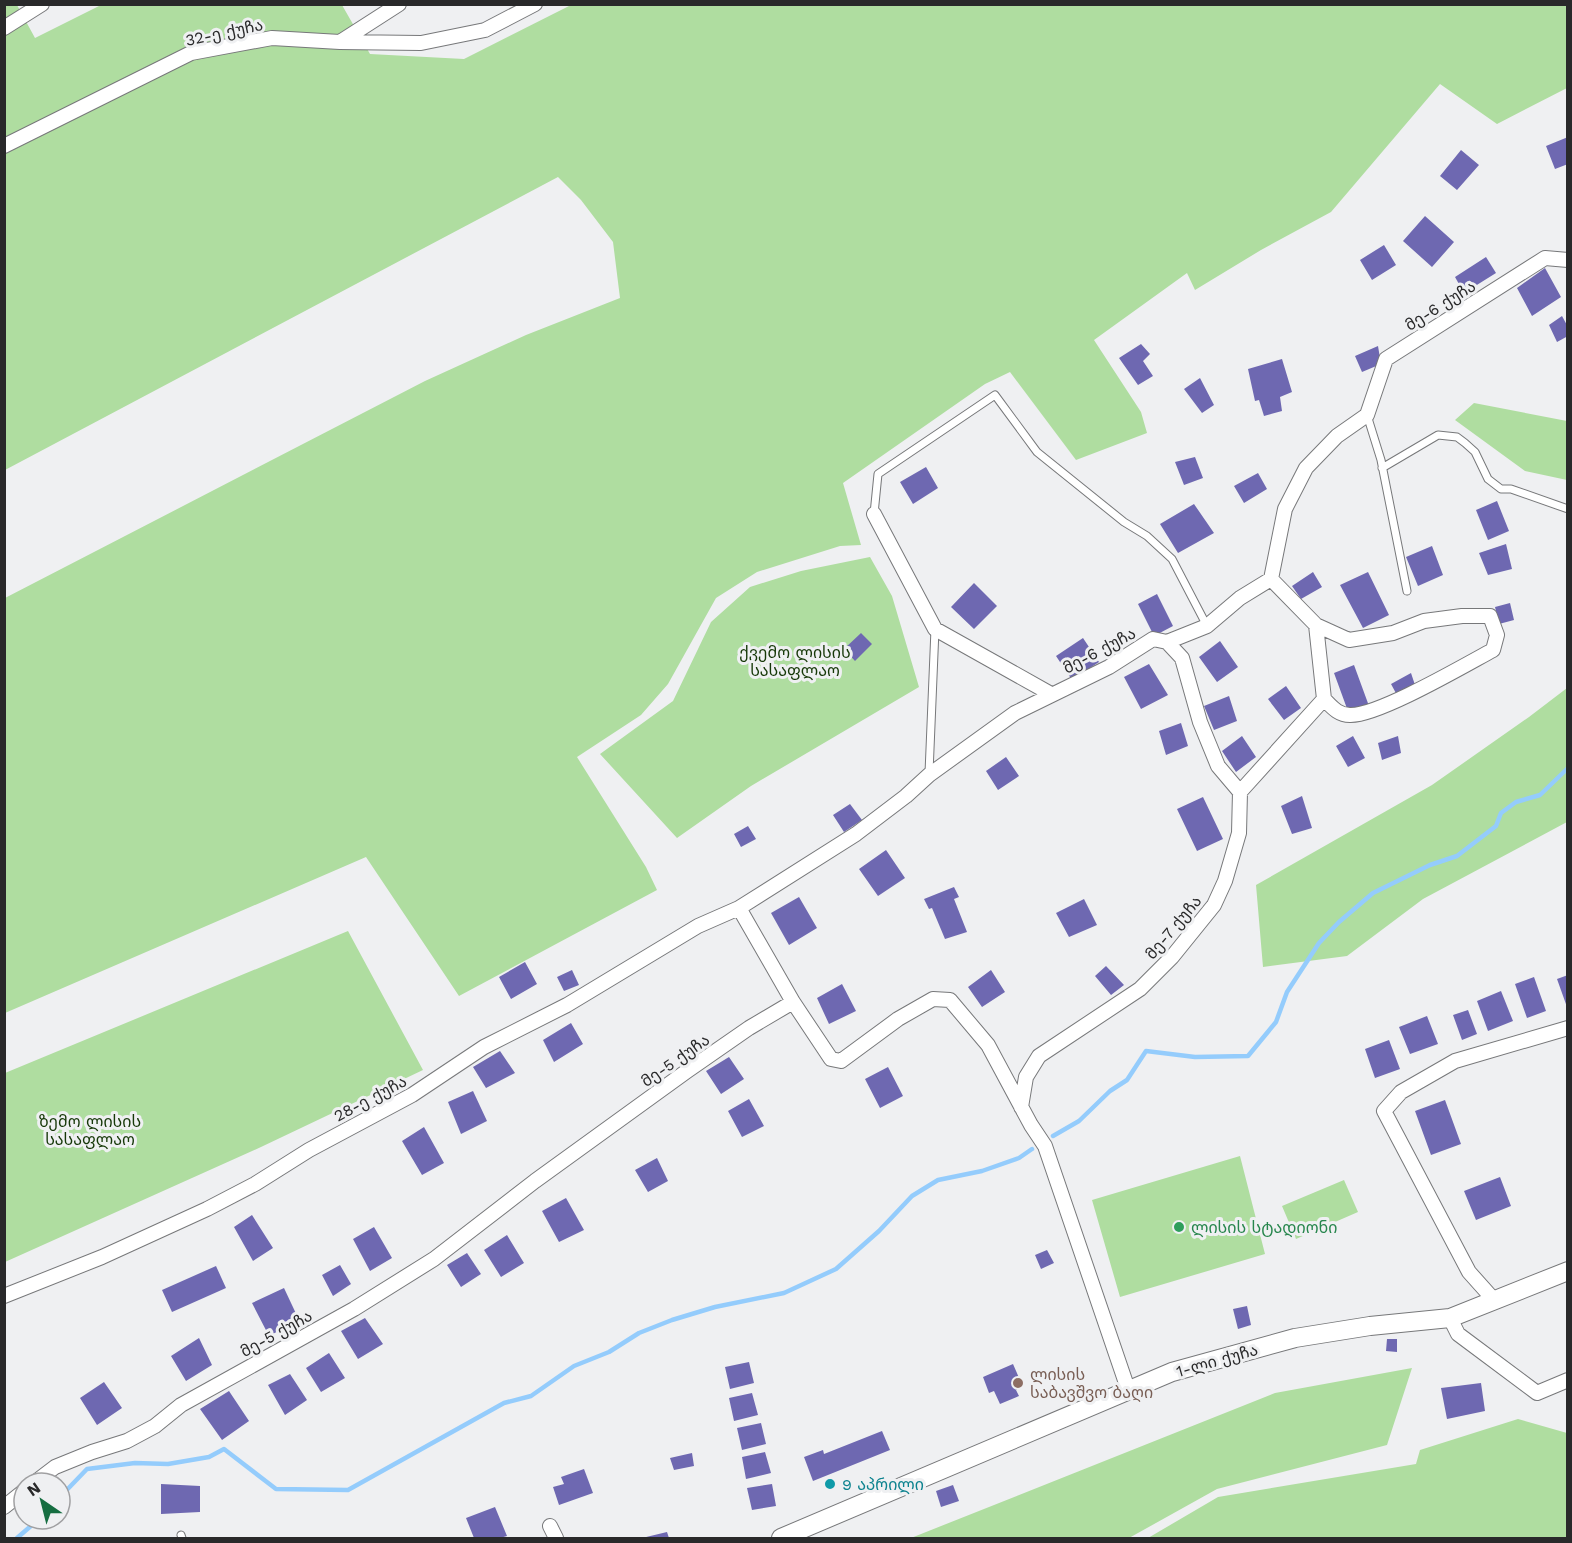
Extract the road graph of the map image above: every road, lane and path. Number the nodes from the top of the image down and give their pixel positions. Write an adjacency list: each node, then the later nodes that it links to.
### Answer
1 (42, 4): 4 (street)
2 (399, 4): 5 (street)
3 (536, 4): 5 (street, 32-ე ქუჩა)
4 (4, 28)
5 (340, 42): 6 (street, 32-ე ქუჩა)
6 (4, 146)
7 (1568, 260): 8 (street, მე-6 ქუჩა)
8 (1367, 415): 9 (lane); 12 (street)
9 (1382, 468): 10 (lane); 13 (lane)
10 (1568, 509)
11 (873, 514): 15 (lane); 16 (street)
12 (1271, 579): 14 (street); 15 (street, მე-6 ქუჩა)
13 (1407, 591)
14 (1316, 625): 19 (street); 19 (street)
15 (1207, 626): 17 (street, მე-6 ქუჩა)
16 (935, 629): 18 (street); 20 (lane)
17 (1167, 642): 18 (street, მე-6 ქუჩა); 21 (street)
18 (1051, 694): 20 (street, მე-6 ქუჩა)
19 (1324, 699): 21 (street)
20 (929, 775): 22 (street, მე-6 ქუჩა)
21 (1240, 792): 25 (street, მე-7 ქუჩა)
22 (740, 909): 23 (street); 27 (street, 28-ე ქუჩა)
23 (793, 1002): 25 (street); 32 (street, მე-5 ქუჩა)
24 (1568, 1028): 28 (street)
25 (1021, 1107): 31 (street)
26 (1568, 1271): 28 (main road, 1-ლი ქუჩა)
27 (4, 1296)
28 (1494, 1300): 29 (main road, 1-ლი ქუჩა)
29 (1450, 1318): 30 (street); 31 (main road, 1-ლი ქუჩა)
30 (1568, 1380)
31 (1129, 1392): 33 (main road, 1-ლი ქუჩა)
32 (50, 1471)
33 (781, 1539)

